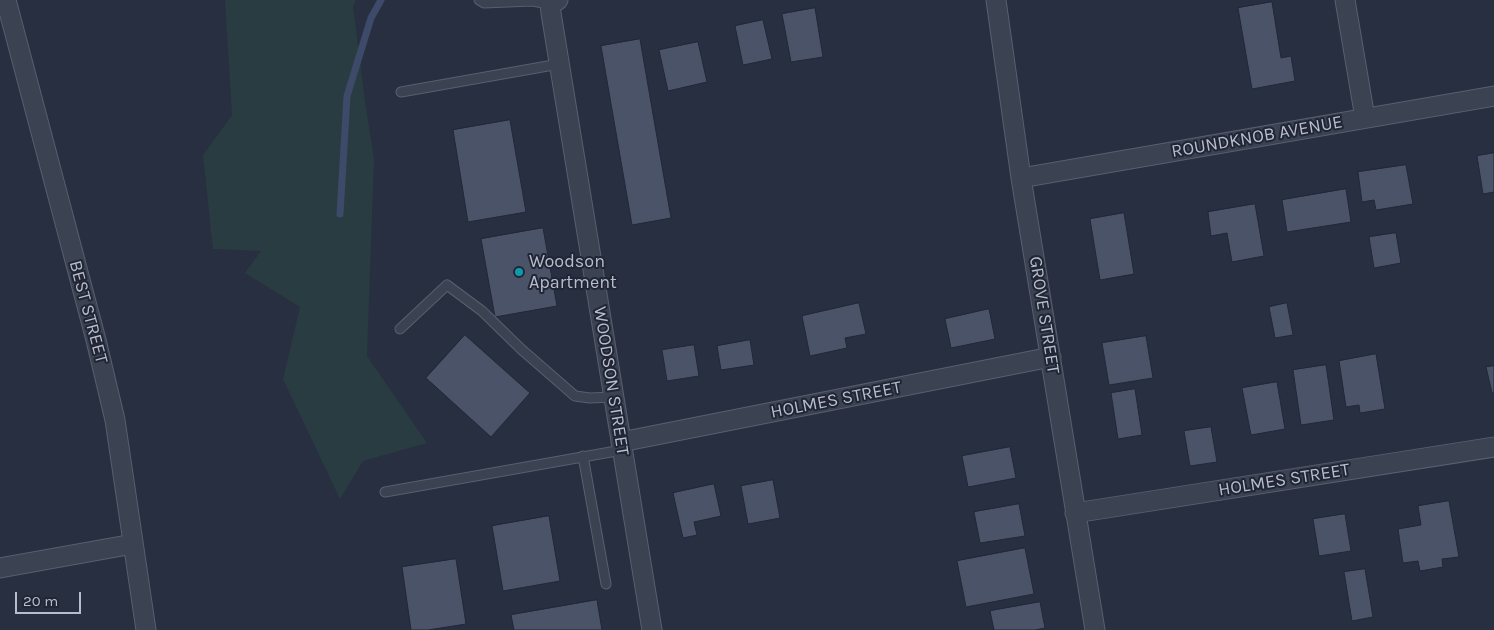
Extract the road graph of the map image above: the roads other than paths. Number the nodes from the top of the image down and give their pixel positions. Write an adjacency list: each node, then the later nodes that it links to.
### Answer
1 (6, 0): 19 (street, BEST STREET)
2 (479, 0): 5 (lane)
3 (996, 0): 10 (street, GROVE STREET)
4 (1345, 0): 9 (street)
5 (553, 6): 6 (street, WOODSON STREET)
6 (559, 64): 7 (lane); 13 (street, WOODSON STREET)
7 (402, 92)
8 (1494, 96): 9 (street, ROUNDKNOB AVENUE)
9 (1365, 118): 10 (street, ROUNDKNOB AVENUE)
10 (1021, 178): 12 (street, GROVE STREET)
11 (400, 329): 13 (lane)
12 (1051, 357): 14 (street, HOLMES STREET); 18 (street, GROVE STREET)
13 (613, 397): 14 (street, WOODSON STREET)
14 (621, 446): 16 (lane); 23 (street, WOODSON STREET)
15 (1494, 447): 18 (street, HOLMES STREET)
16 (583, 456): 17 (lane); 21 (lane)
17 (384, 492)
18 (1075, 513): 24 (street, GROVE STREET)
19 (133, 544): 20 (street); 22 (street, BEST STREET)
20 (0, 568)
21 (606, 584)
22 (146, 630)
23 (652, 630)
24 (1095, 630)

